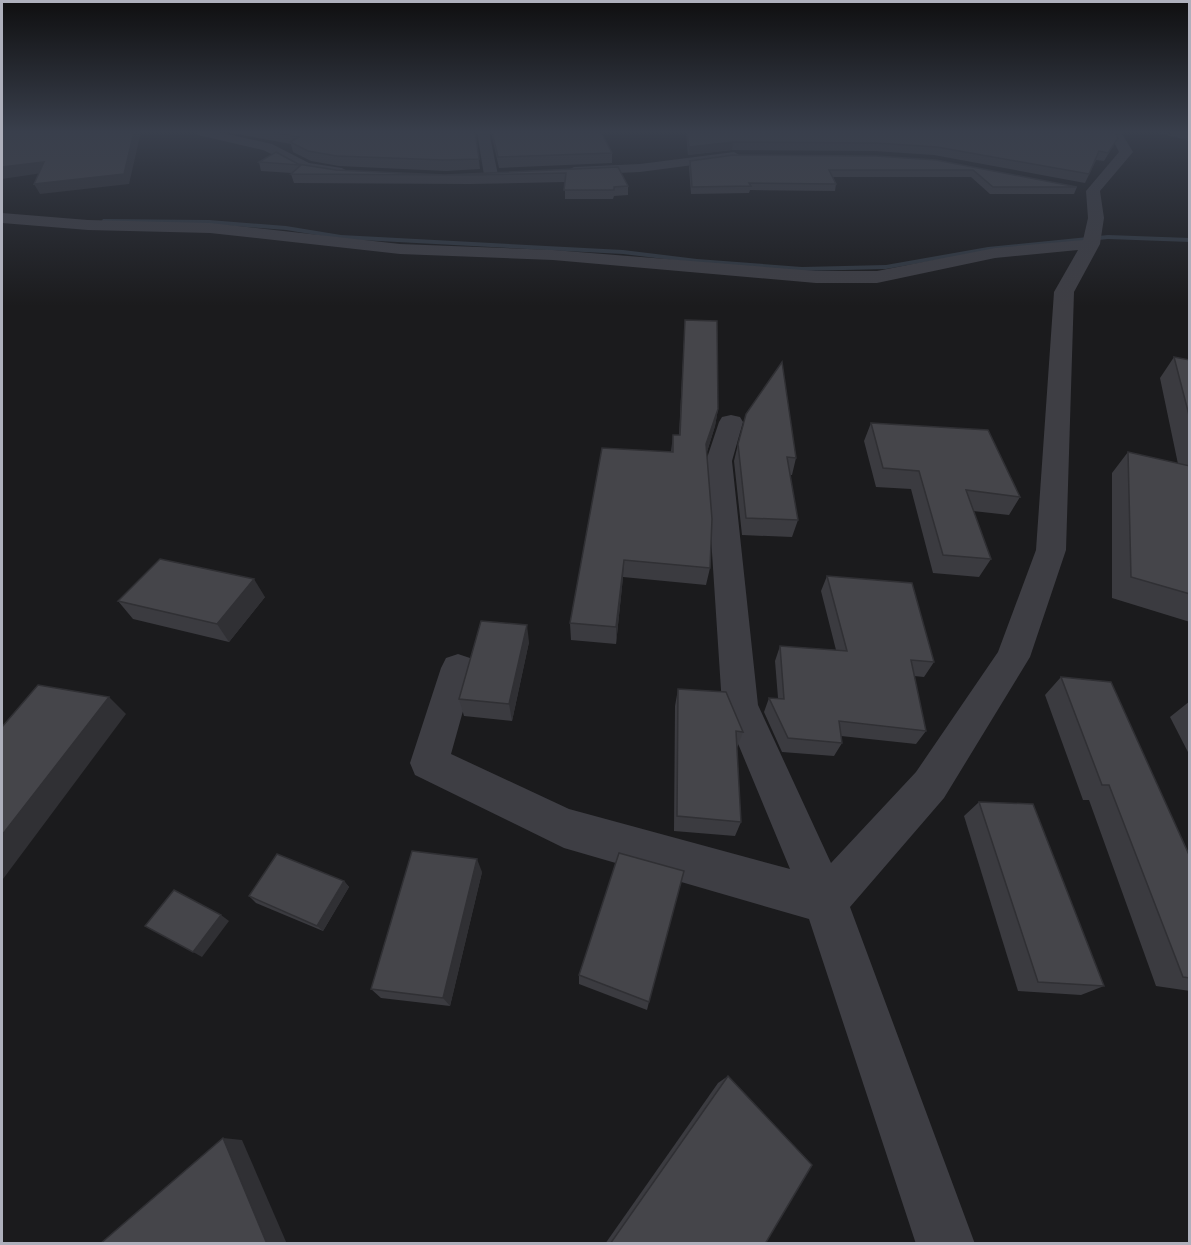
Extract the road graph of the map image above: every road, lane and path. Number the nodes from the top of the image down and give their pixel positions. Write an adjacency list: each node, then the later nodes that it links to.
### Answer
1 (1088, 190): 3 (street)
2 (2, 218): 3 (street)
3 (1092, 239): 6 (street)
4 (731, 422): 6 (street)
5 (458, 668): 6 (street)
6 (826, 901): 7 (street)
7 (946, 1244)

